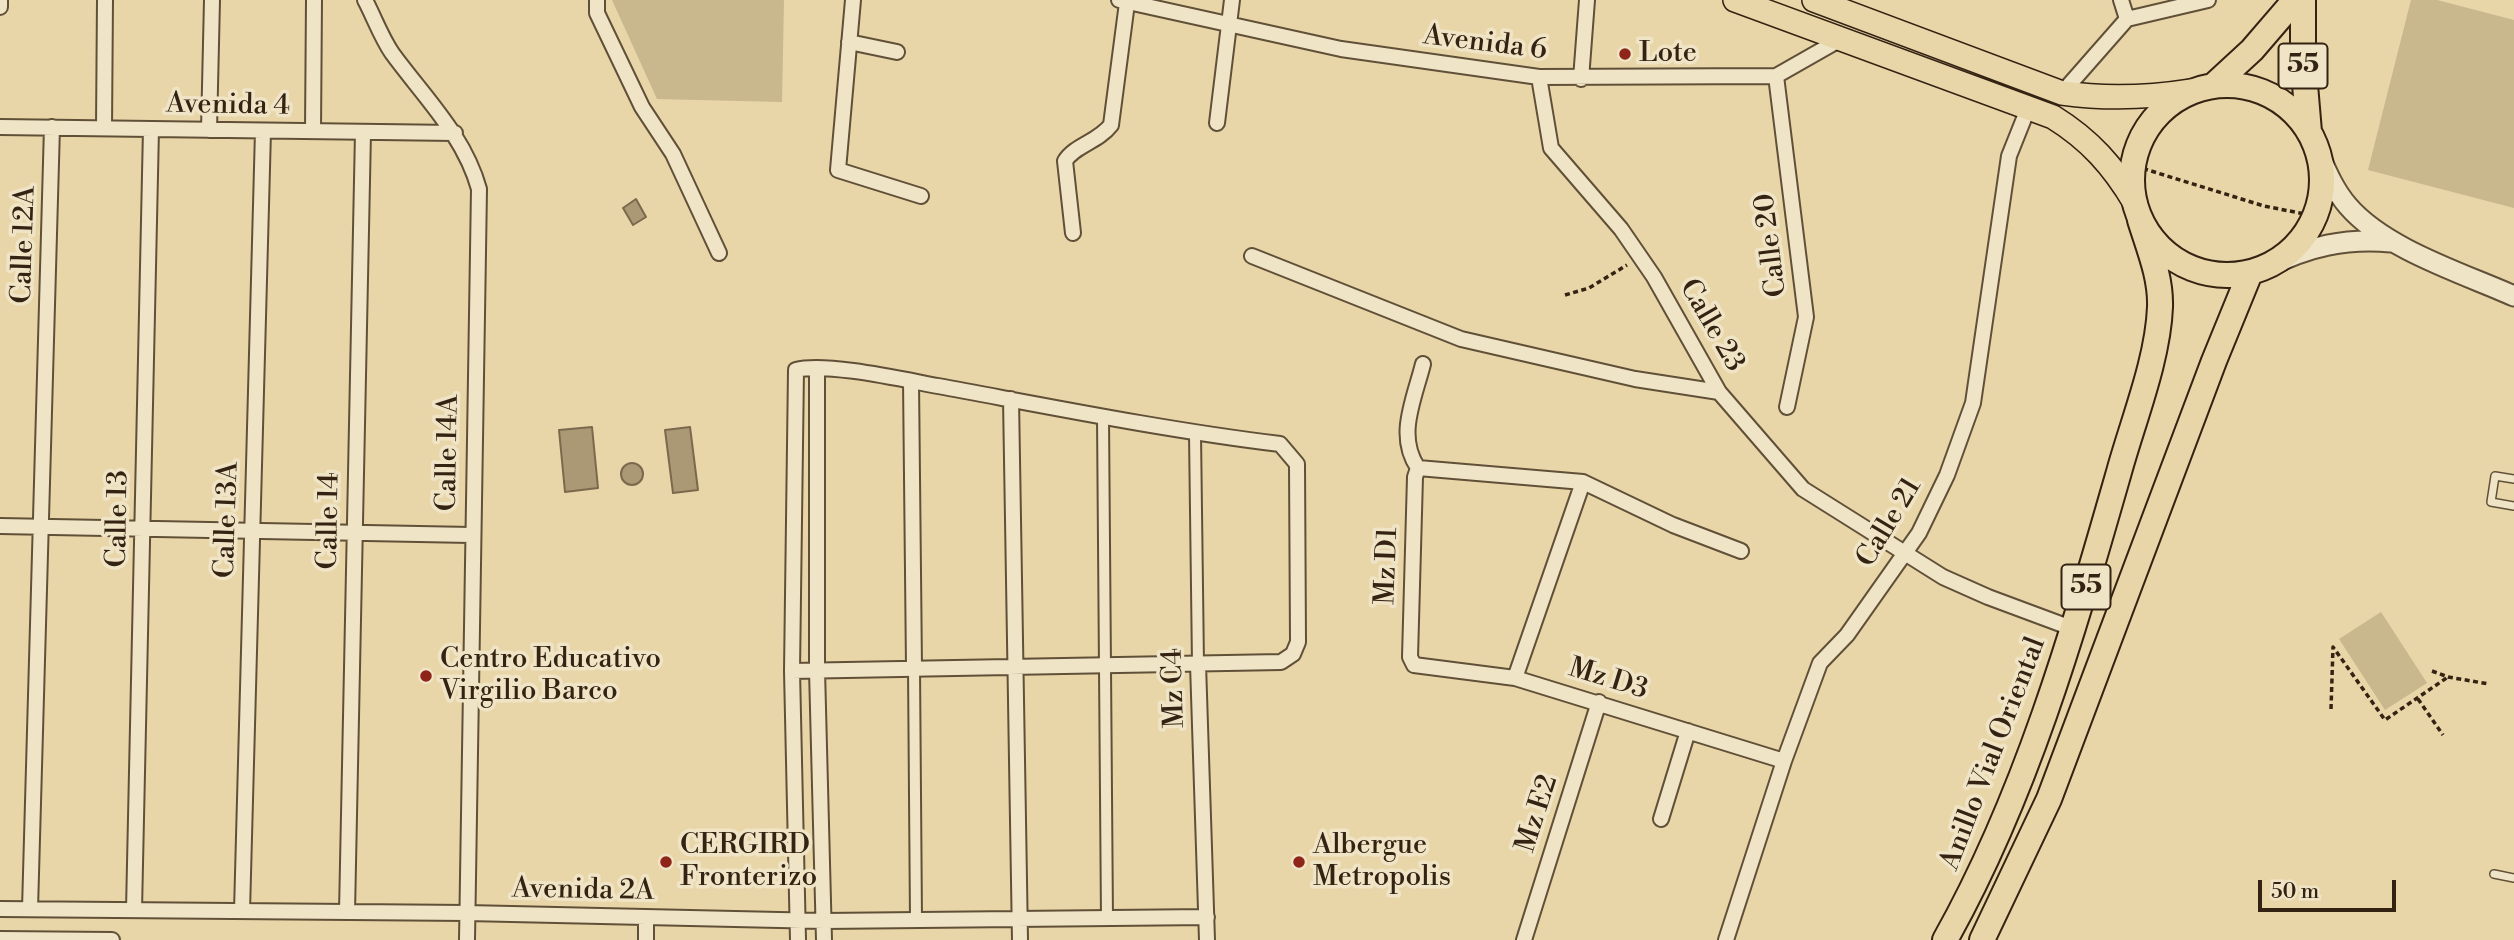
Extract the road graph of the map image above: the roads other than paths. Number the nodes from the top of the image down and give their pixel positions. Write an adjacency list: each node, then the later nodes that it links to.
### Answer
1 (0, 0): 17 (street)
2 (105, 0): 32 (street)
3 (212, 0): 34 (street)
4 (314, 0): 36 (street)
5 (365, 0): 38 (street, Calle 14A)
6 (597, 0): 44 (street)
7 (853, 0): 21 (street)
8 (1232, 0): 19 (street)
9 (1587, 0): 25 (street)
10 (1735, 0): 20 (main road)
11 (1814, 0): 27 (main road)
12 (2121, 0): 18 (street)
13 (2208, 0): 18 (street)
14 (2295, 0): 26 (highway, 55)
15 (2303, 0): 39 (highway, 55)
16 (1123, 2): 19 (street, Avenida 6); 42 (street)
17 (0, 7)
18 (2127, 19): 27 (street)
19 (1230, 25): 24 (street, Avenida 6); 29 (street)
20 (1841, 38): 23 (street, Avenida 6); 28 (main road)
21 (849, 42): 22 (street); 40 (street)
22 (897, 52)
23 (1776, 76): 25 (street, Avenida 6); 53 (street, Calle 20)
24 (1539, 77): 25 (street, Avenida 6); 51 (street, Calle 23)
25 (1581, 79)
26 (2202, 88): 27 (main road); 39 (highway); 41 (highway, Anillo Vial Oriental)
27 (2062, 93)
28 (2029, 106): 41 (main road); 67 (street, Calle 21)
29 (1217, 123)
30 (0, 127): 31 (street, Avenida 4)
31 (52, 127): 32 (street, Avenida 4); 61 (street, Calle 12A)
32 (104, 128): 33 (street, Avenida 4)
33 (151, 129): 34 (street, Avenida 4); 62 (street, Calle 13)
34 (209, 130): 35 (street, Avenida 4)
35 (263, 131): 36 (street, Avenida 4); 63 (street, Calle 13A)
36 (313, 131): 37 (street, Avenida 4)
37 (363, 132): 38 (street, Avenida 4); 64 (street, Calle 14)
38 (455, 134): 65 (street, Calle 14A)
39 (2314, 143): 43 (street); 46 (highway)
40 (921, 196)
41 (2137, 212): 46 (highway); 68 (highway, Anillo Vial Oriental / 55)
42 (1073, 233)
43 (2396, 242): 46 (street); 47 (street)
44 (719, 253)
45 (1252, 256): 51 (street)
46 (2259, 270): 107 (highway, 55)
47 (2514, 296)
48 (1423, 365): 56 (street)
49 (817, 368): 50 (street); 74 (street); 75 (street)
50 (911, 381): 52 (street); 73 (street)
51 (1720, 392): 67 (street, Calle 23)
52 (1011, 400): 54 (street); 72 (street)
53 (1787, 407)
54 (1103, 417): 55 (street); 69 (street)
55 (1195, 433): 70 (street, Mz C4); 70 (street)
56 (1418, 468): 58 (street); 71 (street, Mz D1)
57 (2514, 479): 59 (lane)
58 (1583, 482): 66 (street); 76 (street)
59 (2514, 506)
60 (0, 526): 61 (street)
61 (41, 527): 62 (street); 84 (street, Calle 12A)
62 (143, 529): 63 (street); 85 (street, Calle 13)
63 (253, 531): 64 (street); 86 (street, Calle 13A)
64 (355, 533): 65 (street); 87 (street, Calle 14)
65 (471, 536): 88 (street, Calle 14A)
66 (1741, 551)
67 (1903, 553): 68 (street, Calle 23); 79 (street, Calle 21)
68 (2074, 629): 106 (highway, Anillo Vial Oriental / 55)
69 (1107, 664): 70 (street); 72 (street); 92 (street)
70 (1198, 664): 90 (street, Mz C4)
71 (1414, 665): 76 (street, Mz D3)
72 (1015, 667): 73 (street); 95 (street)
73 (914, 668): 74 (street); 94 (street)
74 (817, 670): 75 (street); 93 (street)
75 (792, 671): 91 (street)
76 (1515, 678): 77 (street, Mz D3)
77 (1600, 702): 78 (street, Mz D3); 104 (street, Mz E2)
78 (1688, 730): 79 (street, Mz D3); 80 (street)
79 (1784, 761): 105 (street, Calle 21)
80 (1661, 819)
81 (2494, 874): 82 (lane)
82 (2514, 878)
83 (0, 909): 84 (street, Avenida 2A)
84 (30, 909): 85 (street, Avenida 2A)
85 (134, 910): 86 (street, Avenida 2A)
86 (242, 911): 87 (street, Avenida 2A)
87 (347, 912): 88 (street, Avenida 2A)
88 (467, 913): 89 (street, Avenida 2A); 98 (street, Calle 14A)
89 (646, 917): 91 (street, Avenida 2A); 99 (street)
90 (1207, 917): 92 (street, Avenida 2A); 103 (street, Mz C4)
91 (797, 920): 93 (street, Avenida 2A); 100 (street)
92 (1107, 920): 95 (street, Avenida 2A)
93 (824, 921): 94 (street, Avenida 2A); 101 (street)
94 (916, 921): 95 (street, Avenida 2A)
95 (1019, 921): 102 (street)
96 (0, 939): 97 (street)
97 (112, 940)
98 (467, 940)
99 (646, 940)
100 (798, 940)
101 (824, 940)
102 (1020, 940)
103 (1207, 940)
104 (1524, 940)
105 (1726, 940)
106 (1945, 940)
107 (1982, 940)

